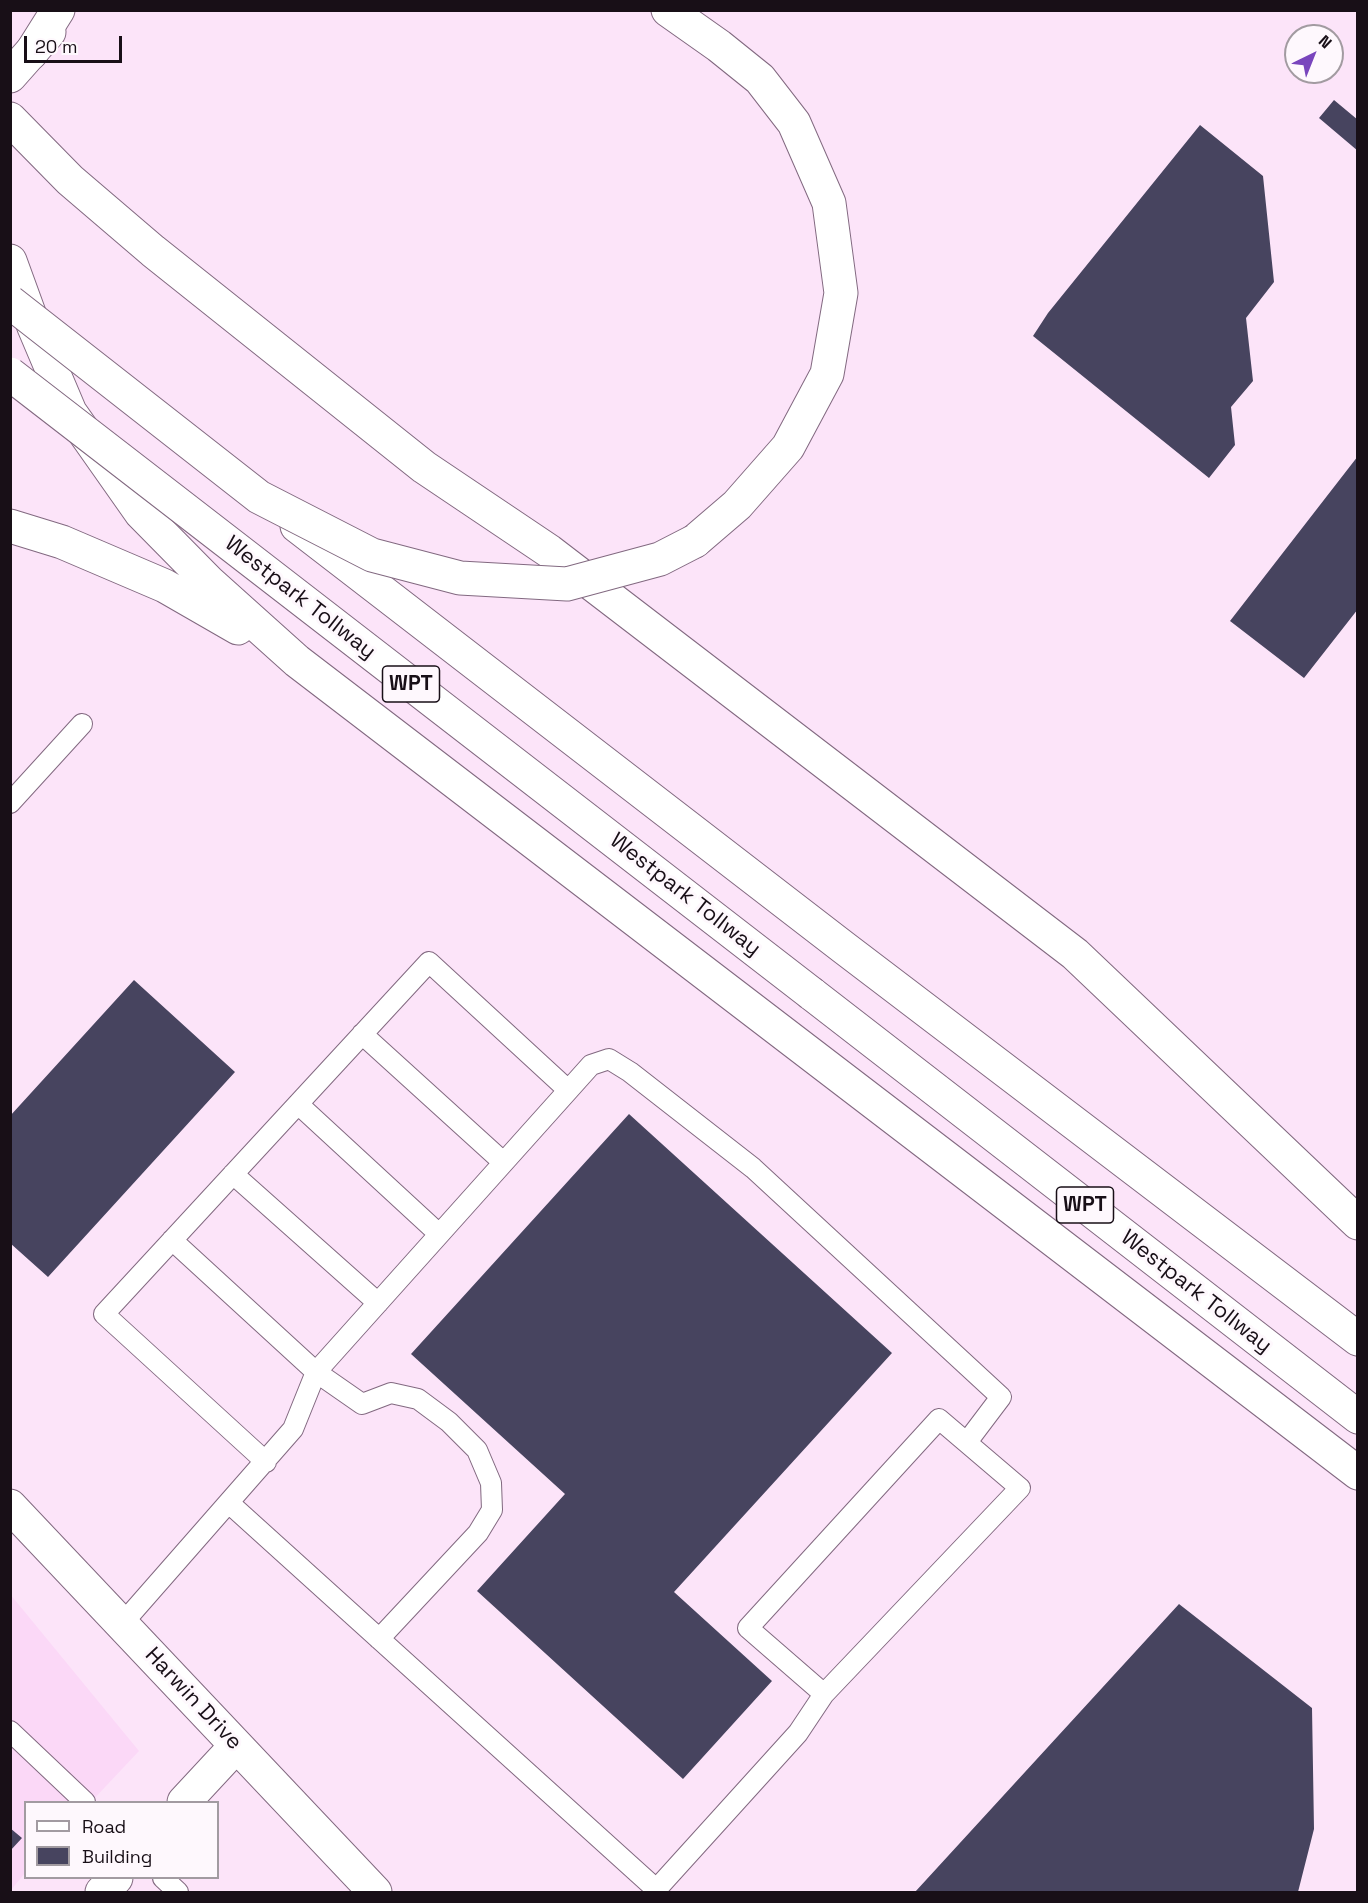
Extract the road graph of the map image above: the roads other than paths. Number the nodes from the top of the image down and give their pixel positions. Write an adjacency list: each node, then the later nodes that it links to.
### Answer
1 (58, 10): 4 (main road)
2 (68, 10): 4 (main road)
3 (668, 10): 9 (main road, bridge)
4 (19, 67)
5 (15, 124): 19 (main road)
6 (10, 261): 11 (main road)
7 (10, 302): 9 (main road, WPT, bridge)
8 (10, 374): 25 (main road, Westpark Tollway / WPT, bridge)
9 (259, 497): 23 (main road, WPT, bridge)
10 (10, 526): 11 (main road)
11 (297, 661): 28 (main road)
12 (82, 724): 13 (lane)
13 (10, 803)
14 (362, 1034): 15 (lane); 16 (lane); 17 (lane)
15 (568, 1090): 17 (lane); 26 (lane)
16 (298, 1104): 18 (lane); 20 (lane)
17 (503, 1162): 20 (lane)
18 (233, 1174): 21 (lane); 22 (lane)
19 (1358, 1223)
20 (439, 1234): 22 (lane)
21 (172, 1240): 24 (lane); 27 (lane)
22 (378, 1304): 24 (lane)
23 (1358, 1340)
24 (316, 1372): 27 (lane); 32 (lane)
25 (1358, 1417)
26 (967, 1442): 33 (lane); 33 (lane)
27 (266, 1462): 29 (lane)
28 (1358, 1473)
29 (228, 1503): 31 (lane); 32 (lane)
30 (10, 1506): 31 (main road, Harwin Drive)
31 (122, 1624): 35 (main road, Harwin Drive)
32 (379, 1639): 40 (lane)
33 (824, 1694): 40 (lane)
34 (10, 1731): 36 (lane)
35 (236, 1746): 37 (main road); 43 (main road, Harwin Drive)
36 (83, 1801)
37 (186, 1801)
38 (115, 1879): 41 (main road)
39 (164, 1879): 42 (lane)
40 (656, 1891)
41 (102, 1893)
42 (178, 1893)
43 (375, 1893)

